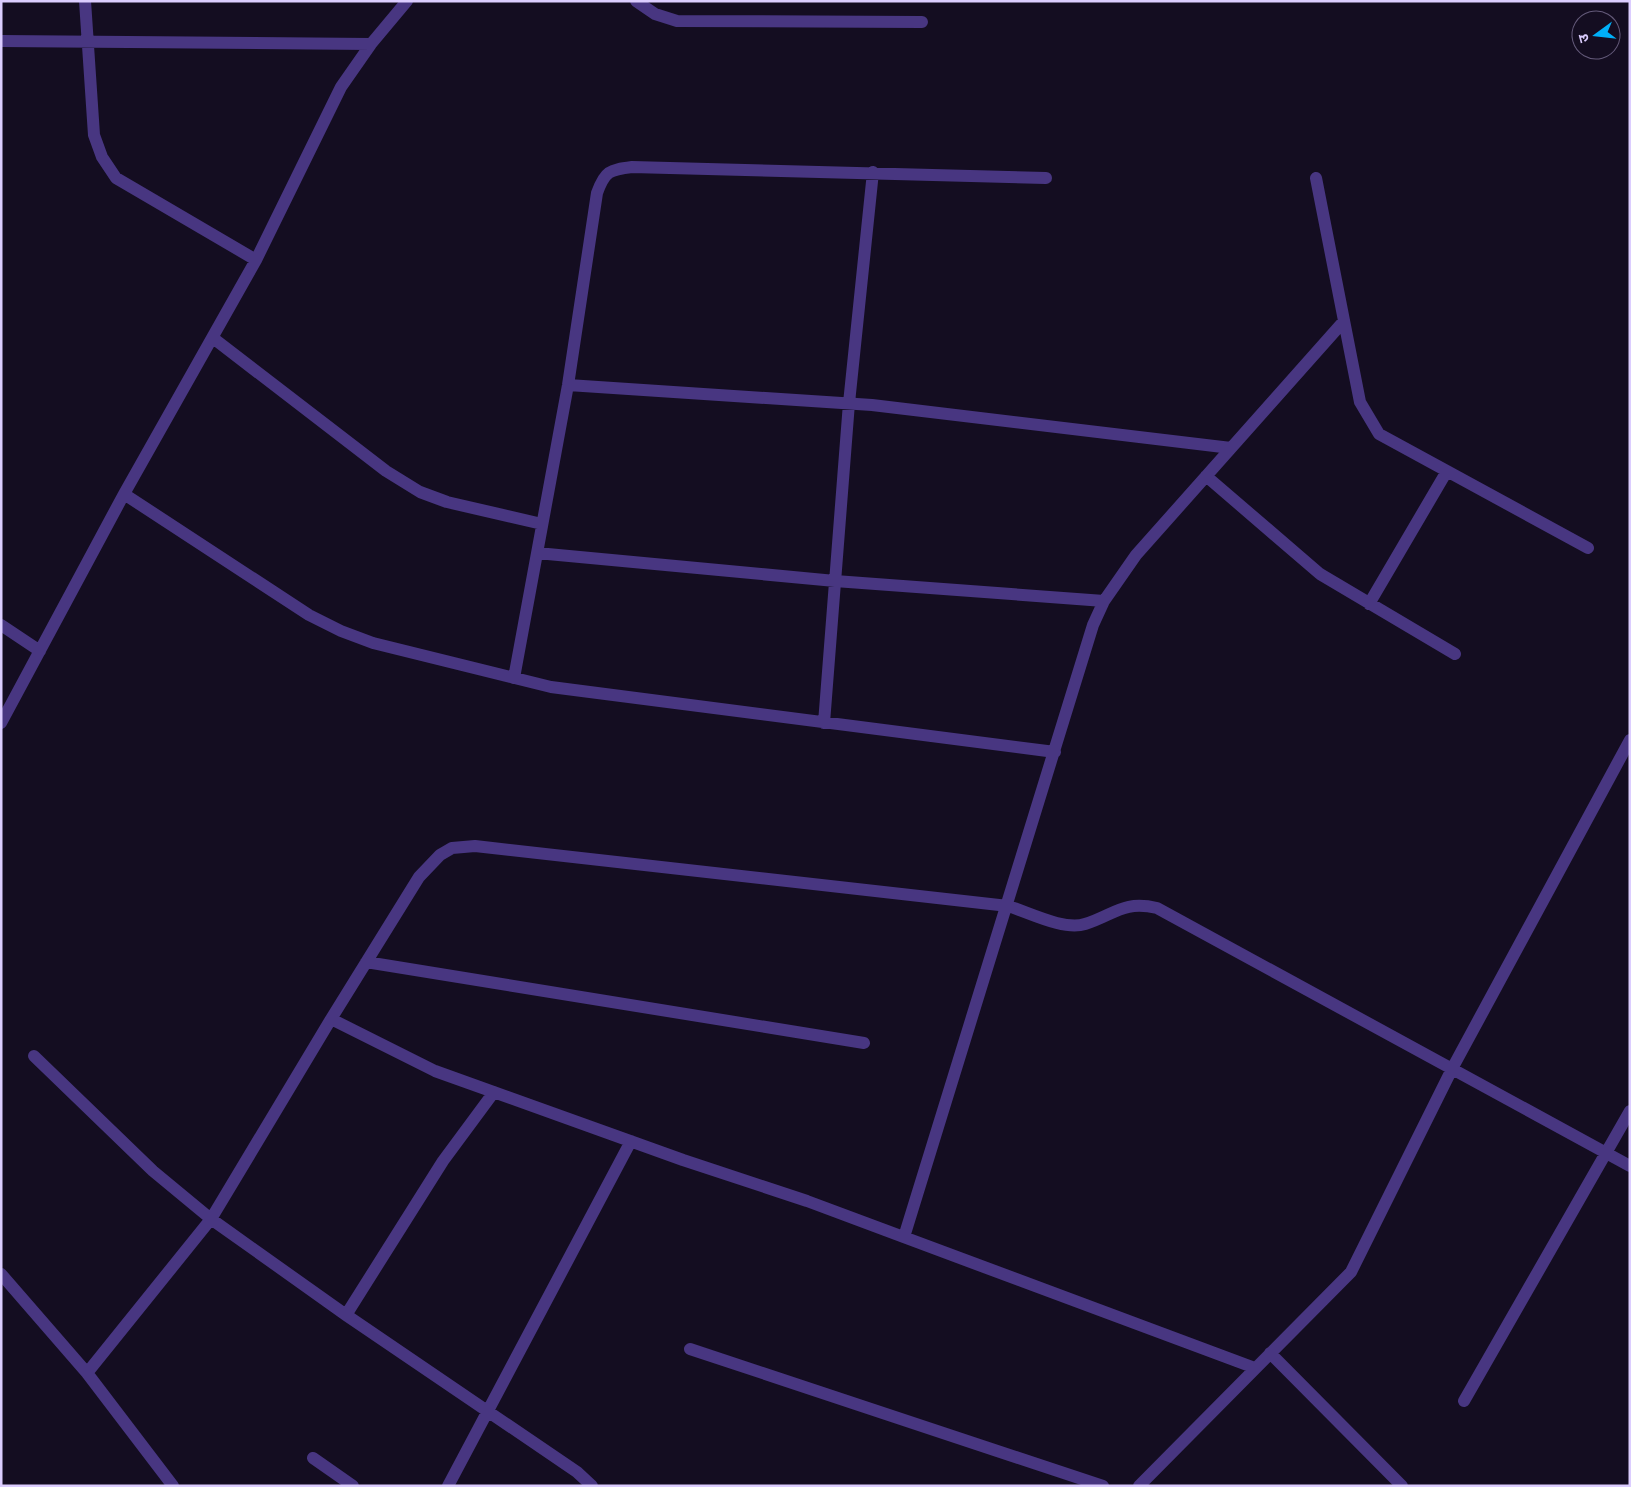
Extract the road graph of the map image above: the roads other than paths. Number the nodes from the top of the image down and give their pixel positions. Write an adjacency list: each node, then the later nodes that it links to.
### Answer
1 (85, 1): 6 (street)
2 (407, 1): 7 (street)
3 (636, 1): 4 (street)
4 (922, 22)
5 (1, 41): 6 (street)
6 (88, 43): 7 (street); 11 (street)
7 (371, 44): 11 (street)
8 (873, 172): 9 (street); 14 (street); 15 (street)
9 (1046, 178)
10 (1316, 178): 12 (street)
11 (256, 260): 13 (street)
12 (1344, 321): 16 (street); 17 (street)
13 (213, 338): 19 (street); 20 (street)
14 (568, 385): 15 (street); 20 (street)
15 (849, 403): 16 (street); 23 (street)
16 (1231, 448): 18 (street)
17 (1447, 471): 21 (street); 25 (street)
18 (1206, 476): 24 (street); 25 (street)
19 (124, 494): 27 (street); 29 (street)
20 (542, 524): 22 (street)
21 (1588, 548)
22 (537, 553): 23 (street); 29 (street)
23 (835, 581): 24 (street); 30 (street)
24 (1104, 601): 33 (street)
25 (1369, 604): 28 (street)
26 (1, 625): 27 (street)
27 (40, 651): 31 (street)
28 (1454, 654)
29 (514, 678): 30 (street)
30 (824, 722): 33 (street)
31 (1, 723)
32 (1630, 740): 39 (street)
33 (1055, 752): 34 (street)
34 (1008, 906): 35 (street); 39 (street); 46 (street)
35 (366, 962): 36 (street); 37 (street)
36 (331, 1019): 40 (street); 45 (street)
37 (864, 1043)
38 (34, 1056): 45 (street)
39 (1453, 1067): 43 (street); 50 (street)
40 (494, 1092): 42 (street); 48 (street)
41 (1630, 1111): 43 (street)
42 (631, 1141): 46 (street); 54 (street)
43 (1606, 1153): 44 (street); 53 (street)
44 (1630, 1166)
45 (212, 1219): 48 (street); 52 (street)
46 (904, 1237): 51 (street)
47 (1, 1274): 52 (street)
48 (346, 1315): 54 (street)
49 (690, 1349): 60 (street)
50 (1270, 1354): 51 (street); 62 (street)
51 (1255, 1368): 61 (street)
52 (87, 1373): 56 (street)
53 (1464, 1401)
54 (488, 1412): 58 (street); 59 (street)
55 (313, 1458): 57 (street)
56 (173, 1486)
57 (353, 1486)
58 (448, 1486)
59 (592, 1486)
60 (1103, 1486)
61 (1139, 1486)
62 (1402, 1486)

